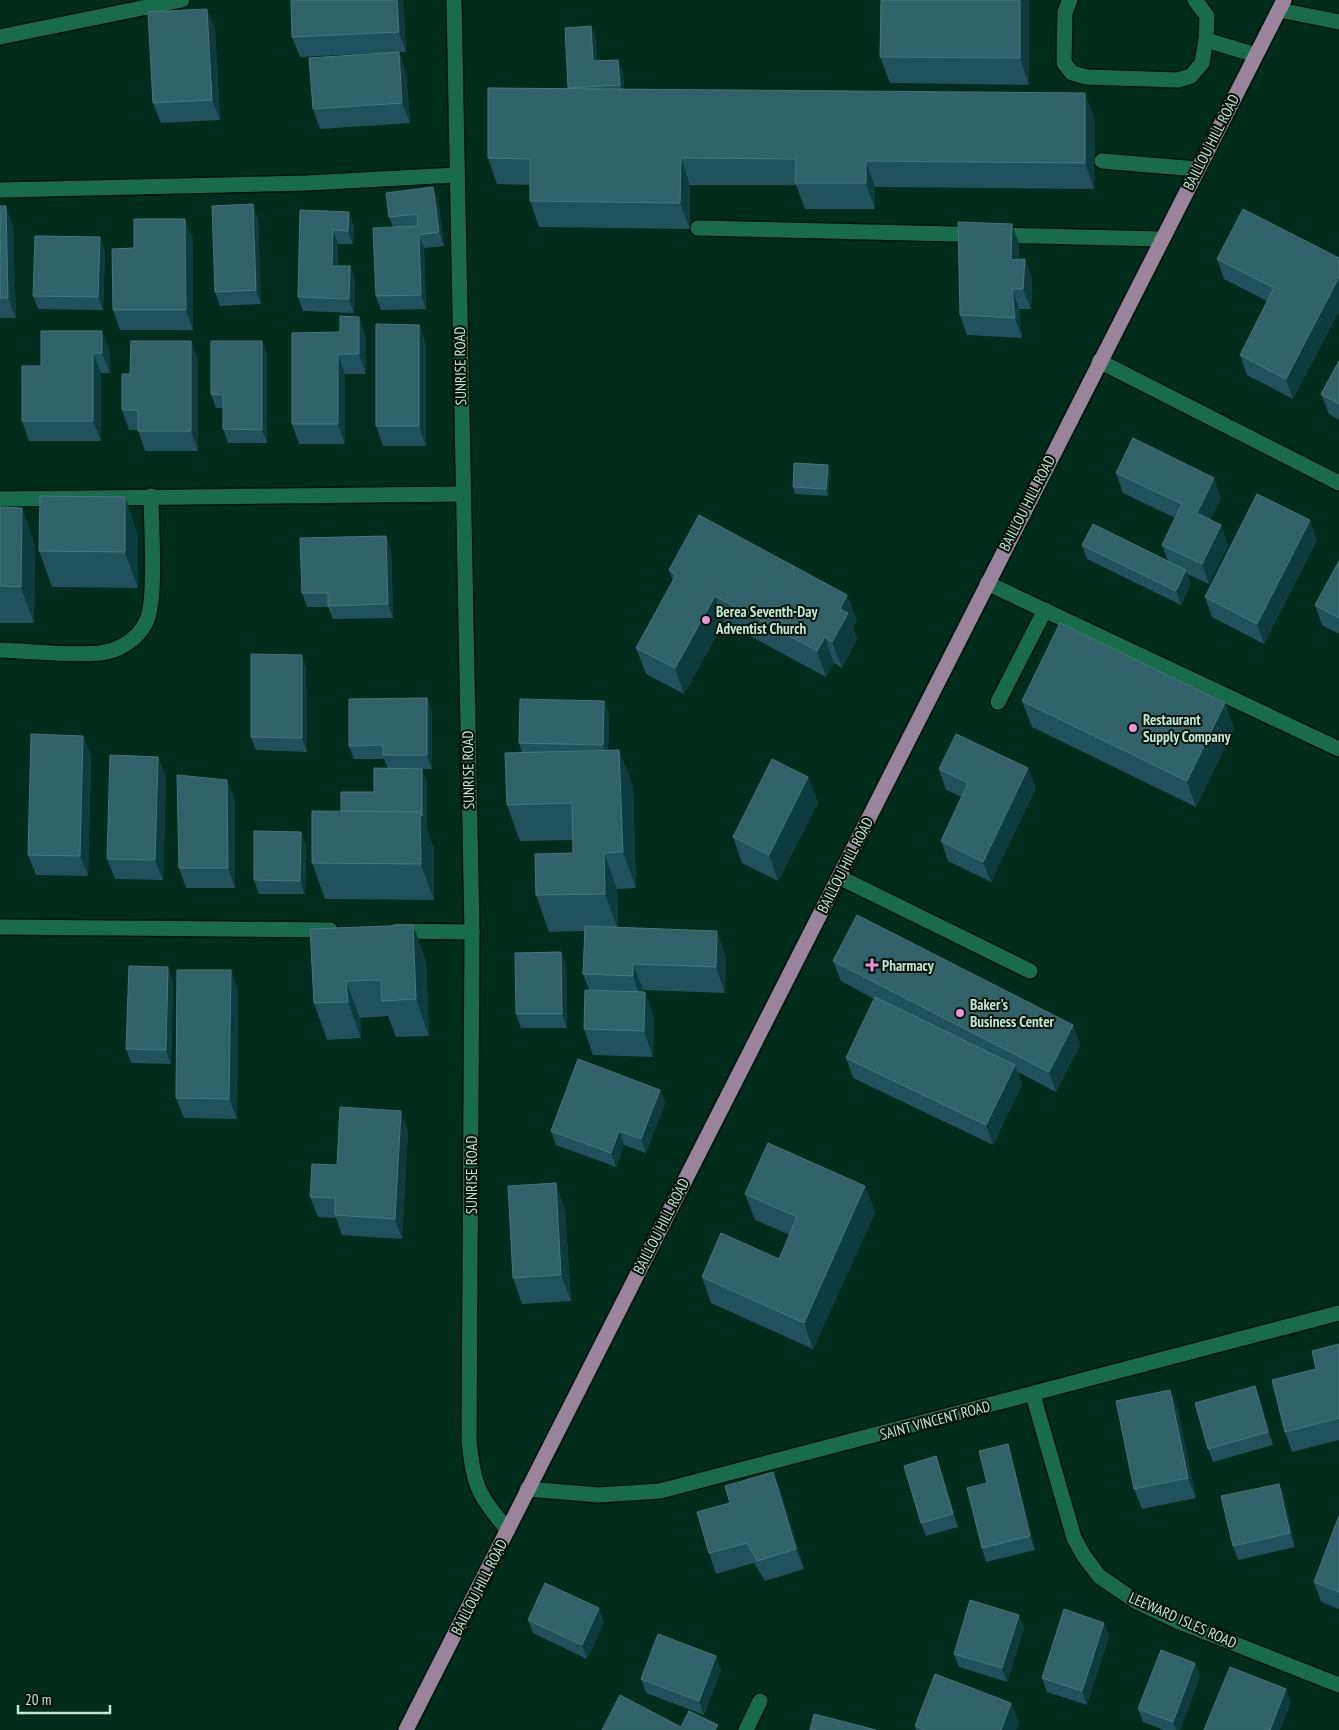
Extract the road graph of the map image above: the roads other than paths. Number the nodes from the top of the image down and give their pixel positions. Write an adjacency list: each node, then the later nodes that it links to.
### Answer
1 (182, 0): 7 (street)
2 (454, 0): 12 (street, SUNRISE ROAD)
3 (1070, 0): 8 (street)
4 (1195, 0): 8 (street)
5 (1281, 5): 6 (street); 9 (main road, BAILLOU HILL ROAD)
6 (1339, 22)
7 (0, 37)
8 (1206, 40): 9 (street)
9 (1256, 55): 11 (main road, BAILLOU HILL ROAD)
10 (1102, 161): 11 (street)
11 (1196, 169): 15 (main road, BAILLOU HILL ROAD)
12 (456, 175): 13 (street); 18 (street, SUNRISE ROAD)
13 (0, 190)
14 (698, 228): 15 (street)
15 (1161, 239): 16 (main road, BAILLOU HILL ROAD)
16 (1099, 361): 17 (street); 21 (main road, BAILLOU HILL ROAD)
17 (1339, 483)
18 (463, 494): 19 (street); 30 (street, SUNRISE ROAD)
19 (151, 496): 20 (street); 23 (street)
20 (0, 499)
21 (987, 583): 22 (street); 26 (main road, BAILLOU HILL ROAD)
22 (1045, 610): 24 (street); 25 (street)
23 (0, 650)
24 (998, 702)
25 (1339, 749)
26 (839, 877): 31 (street); 34 (main road, BAILLOU HILL ROAD)
27 (0, 927): 28 (street)
28 (344, 930)
29 (383, 931): 30 (street)
30 (472, 932): 35 (street, SUNRISE ROAD)
31 (1030, 971)
32 (1339, 1313): 33 (street, SAINT VINCENT ROAD)
33 (1033, 1395): 34 (street, SAINT VINCENT ROAD); 36 (street, LEEWARD ISLES ROAD)
34 (527, 1489): 35 (main road, BAILLOU HILL ROAD)
35 (508, 1530): 38 (main road, BAILLOU HILL ROAD)
36 (1339, 1685)
37 (760, 1701): 39 (street)
38 (406, 1730)
39 (746, 1730)

